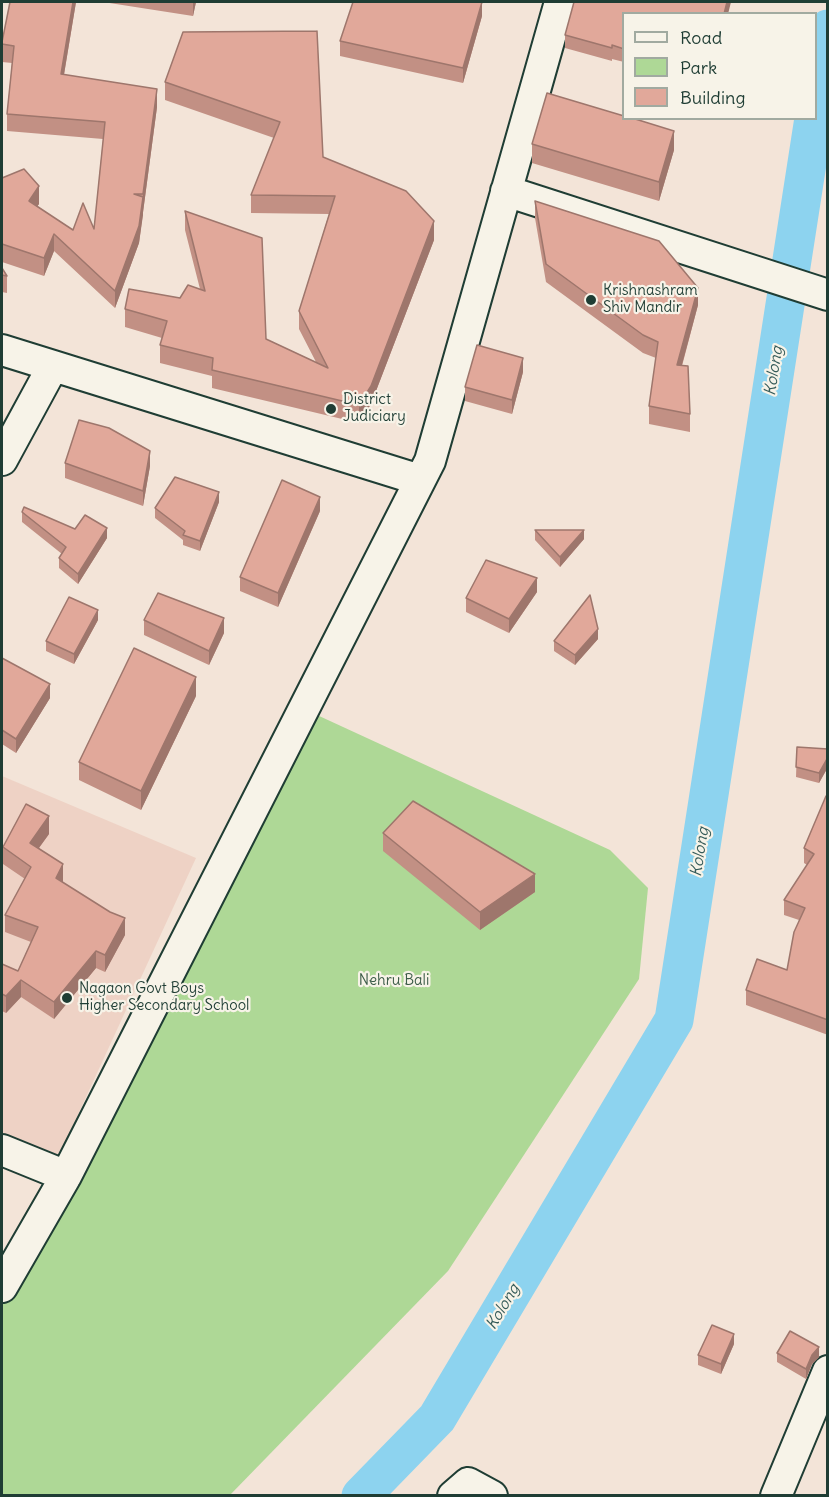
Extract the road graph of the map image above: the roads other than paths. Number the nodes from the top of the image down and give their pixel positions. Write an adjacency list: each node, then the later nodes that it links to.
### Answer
1 (560, 2): 2 (street)
2 (506, 191): 3 (street); 7 (street)
3 (828, 295)
4 (2, 350): 5 (street)
5 (53, 366): 6 (street); 7 (street)
6 (2, 460)
7 (420, 480): 9 (street)
8 (2, 1150): 9 (street)
9 (66, 1176): 10 (street)
10 (2, 1287)
11 (828, 1371): 12 (street)
12 (821, 1407): 15 (street)
13 (453, 1496): 14 (street)
14 (492, 1496)
15 (776, 1496)

